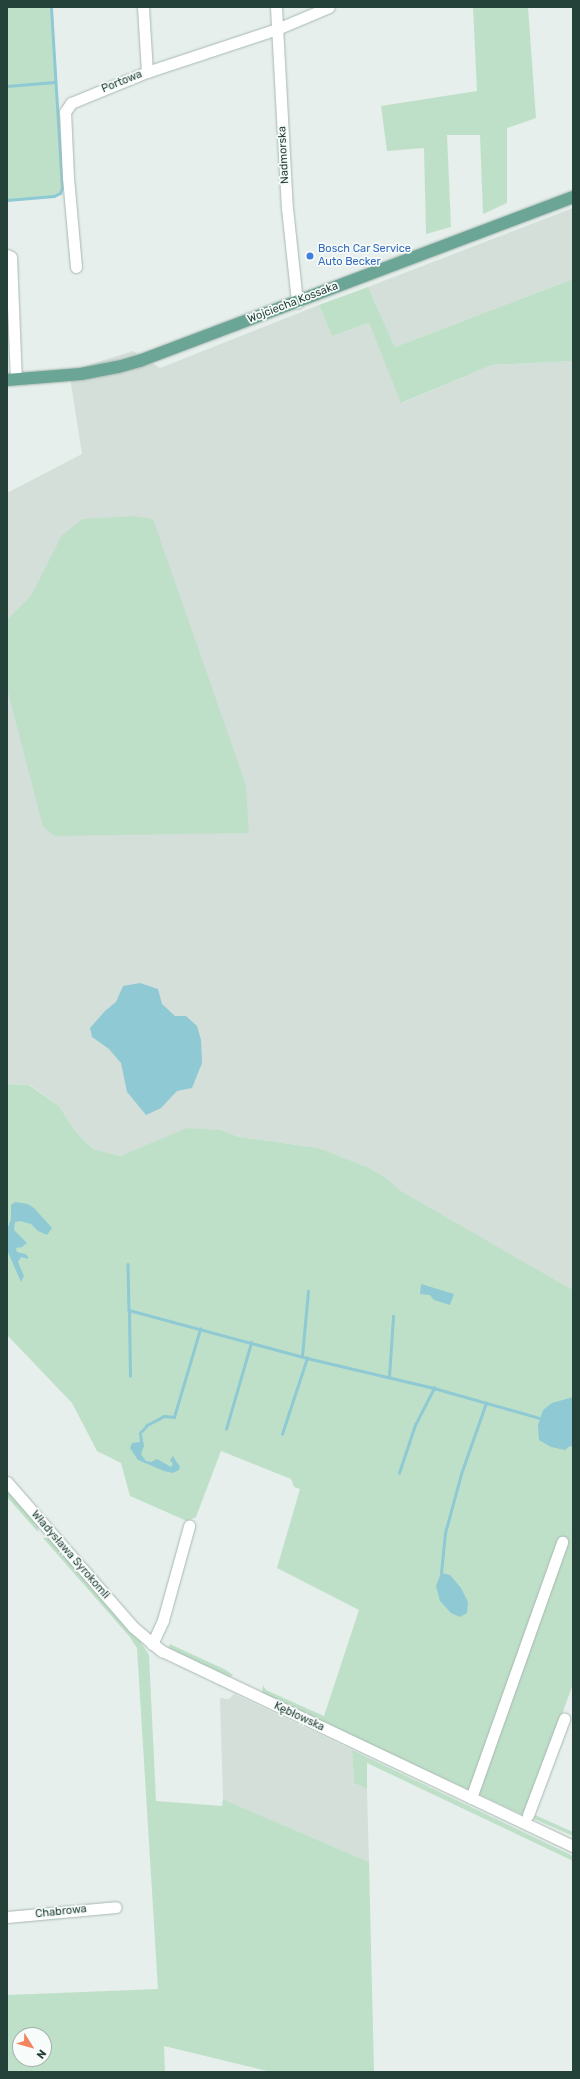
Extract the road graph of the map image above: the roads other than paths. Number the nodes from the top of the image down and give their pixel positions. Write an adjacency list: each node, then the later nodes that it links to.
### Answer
1 (143, 7): 5 (street)
2 (276, 7): 4 (street, Nadmorska)
3 (329, 7): 4 (street, Portowa)
4 (277, 29): 5 (street, Portowa); 9 (street, Nadmorska)
5 (147, 72): 8 (street, Portowa)
6 (573, 197): 9 (main road, Wojciecha Kossaka)
7 (7, 255): 10 (street)
8 (76, 268)
9 (297, 302): 10 (main road, Wojciecha Kossaka)
10 (11, 379)
11 (7, 1482): 14 (street, Władysława Syrokomli)
12 (189, 1526): 15 (street)
13 (562, 1542): 17 (street)
14 (133, 1627): 15 (street, Kębłowska)
15 (152, 1644): 17 (street, Kębłowska)
16 (564, 1719): 18 (street)
17 (471, 1798): 19 (street, Kębłowska)
18 (528, 1816)
19 (573, 1846)
20 (116, 1907): 21 (street, Chabrowa)
21 (7, 1917)

